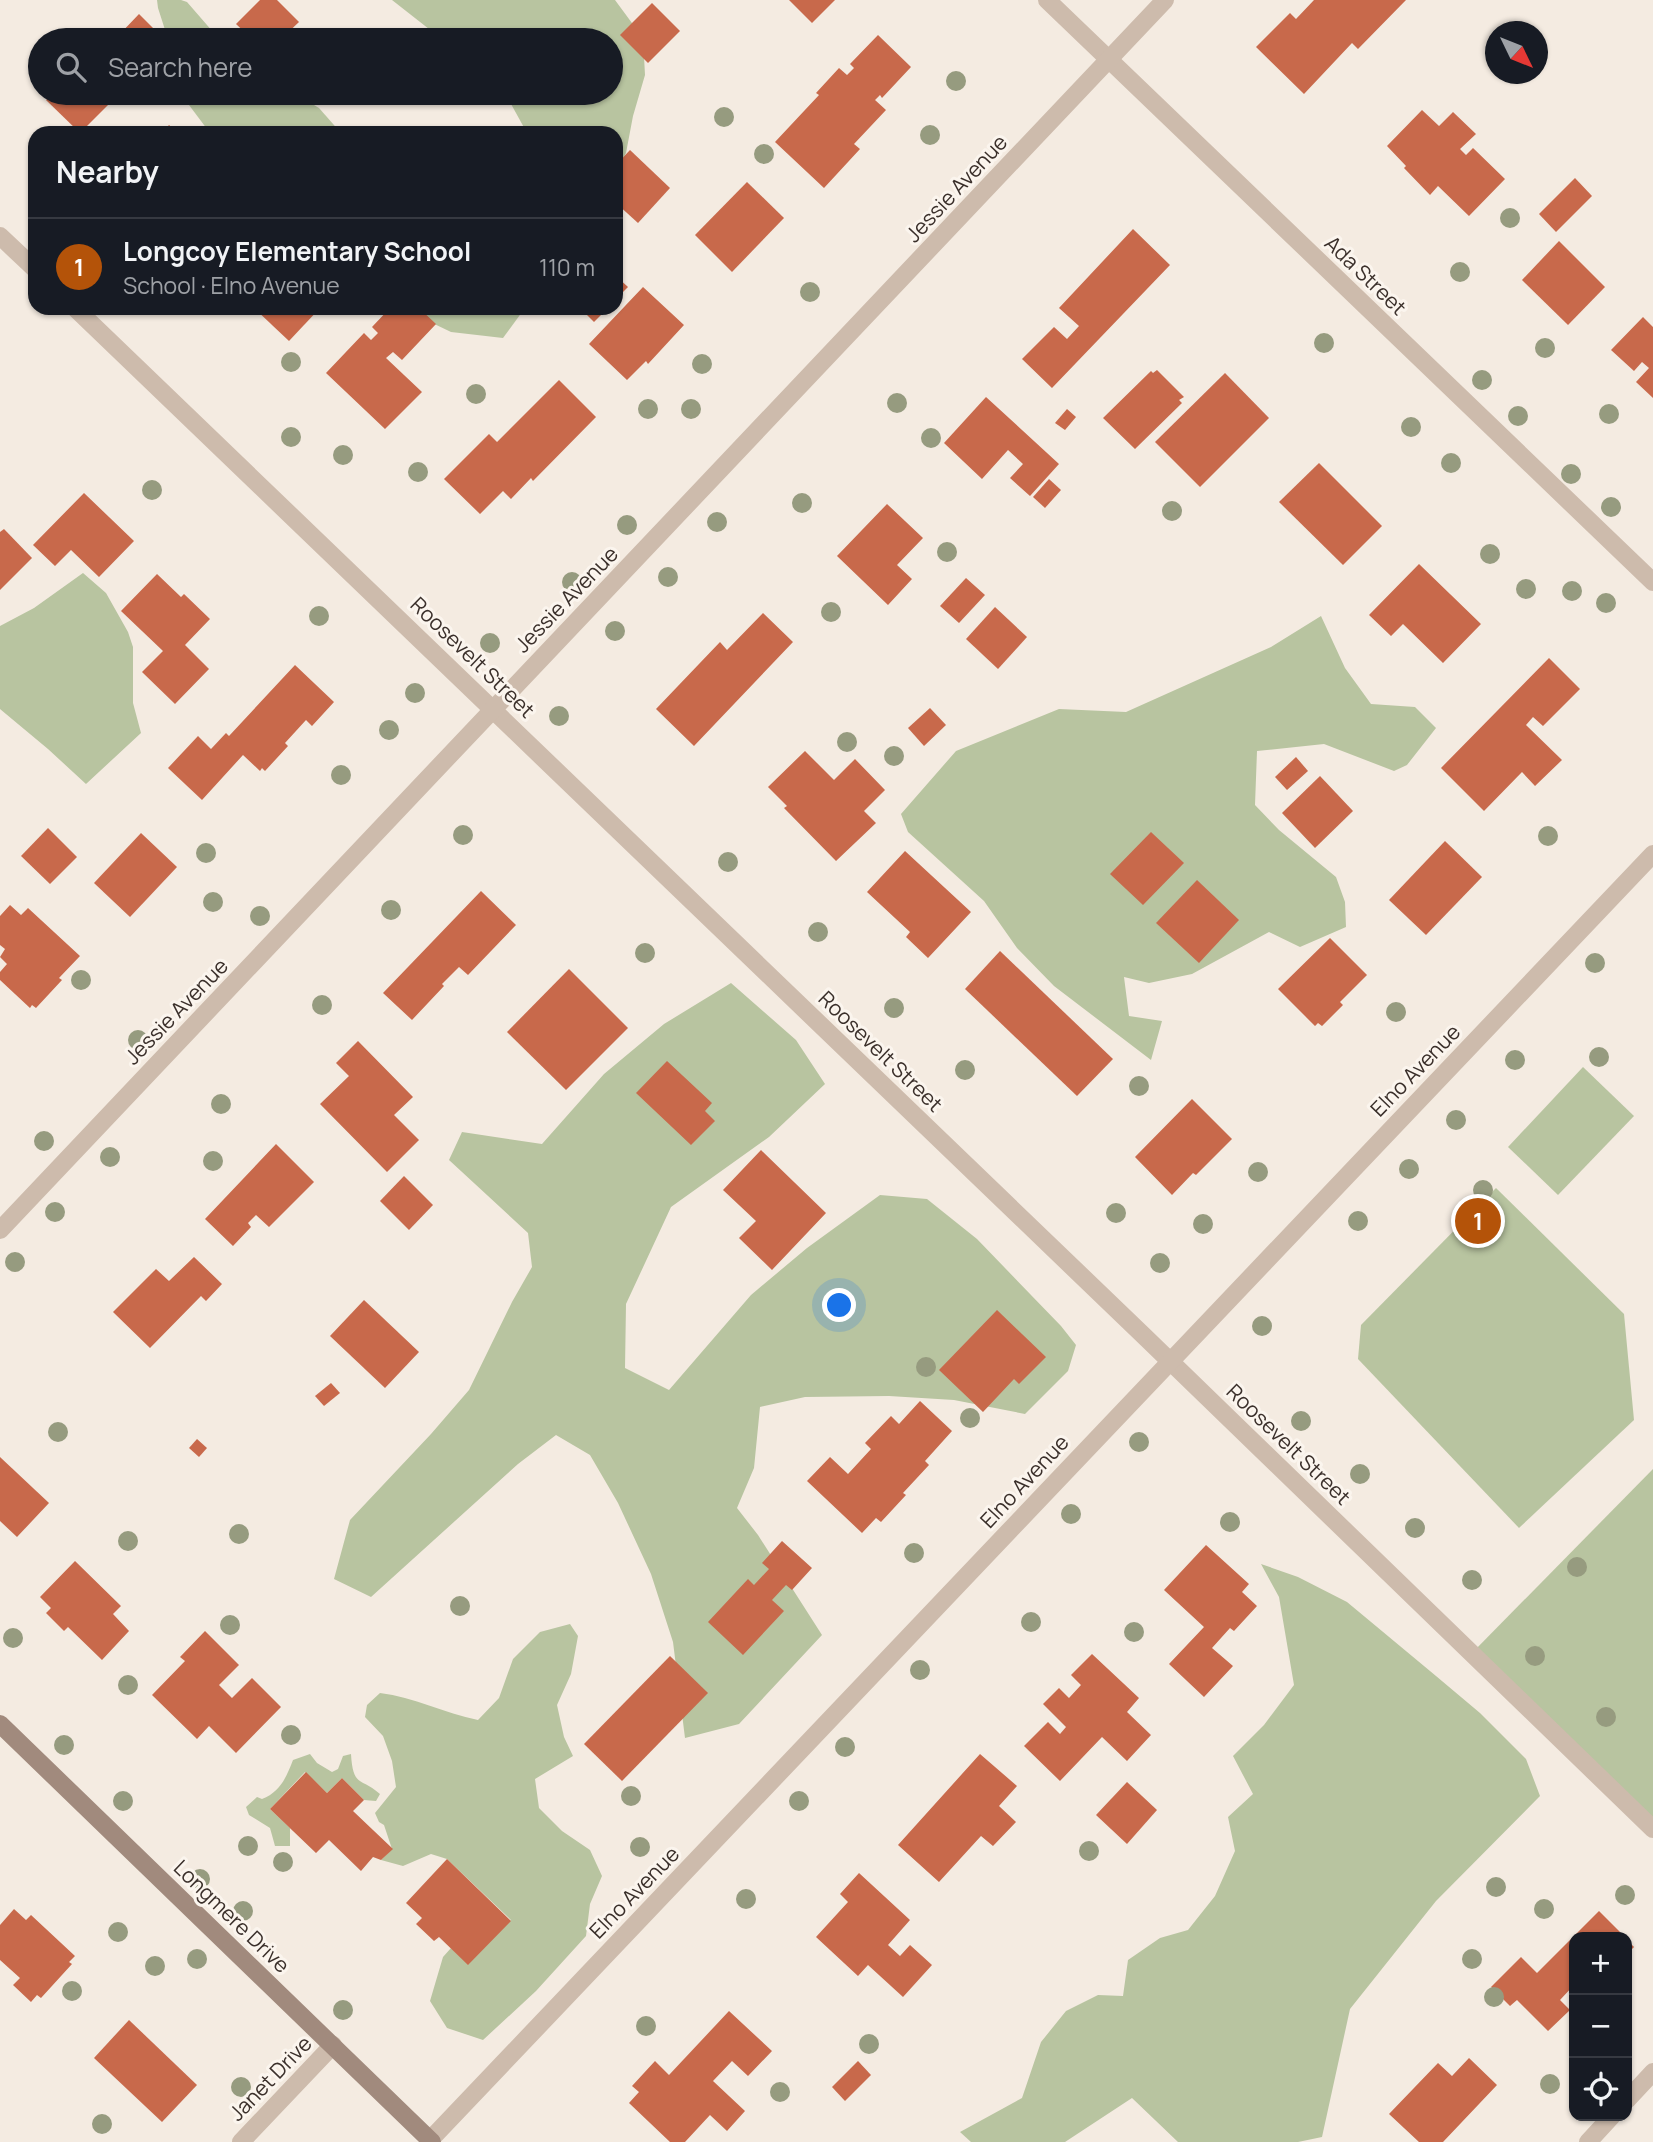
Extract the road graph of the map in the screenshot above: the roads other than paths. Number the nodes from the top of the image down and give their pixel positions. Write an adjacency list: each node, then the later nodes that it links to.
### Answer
1 (1047, 0): 3 (street, Ada Street)
2 (1166, 0): 3 (street, Jessie Avenue)
3 (1108, 60): 7 (street, Ada Street); 8 (street, Jessie Avenue)
4 (0, 236): 5 (street)
5 (28, 263)
6 (82, 315): 8 (street, Roosevelt Street)
7 (1653, 582)
8 (494, 709): 10 (street, Jessie Avenue); 11 (street, Roosevelt Street)
9 (1653, 854): 11 (street, Elno Avenue)
10 (0, 1230)
11 (1170, 1360): 13 (street, Roosevelt Street); 18 (street, Elno Avenue)
12 (0, 1724): 14 (street, Longmere Drive)
13 (1653, 1829)
14 (333, 2046): 18 (street, Longmere Drive); 19 (street, Janet Drive)
15 (1653, 2072): 16 (street)
16 (1632, 2095)
17 (1607, 2121): 20 (street)
18 (431, 2141)
19 (241, 2142)
20 (1588, 2142)

